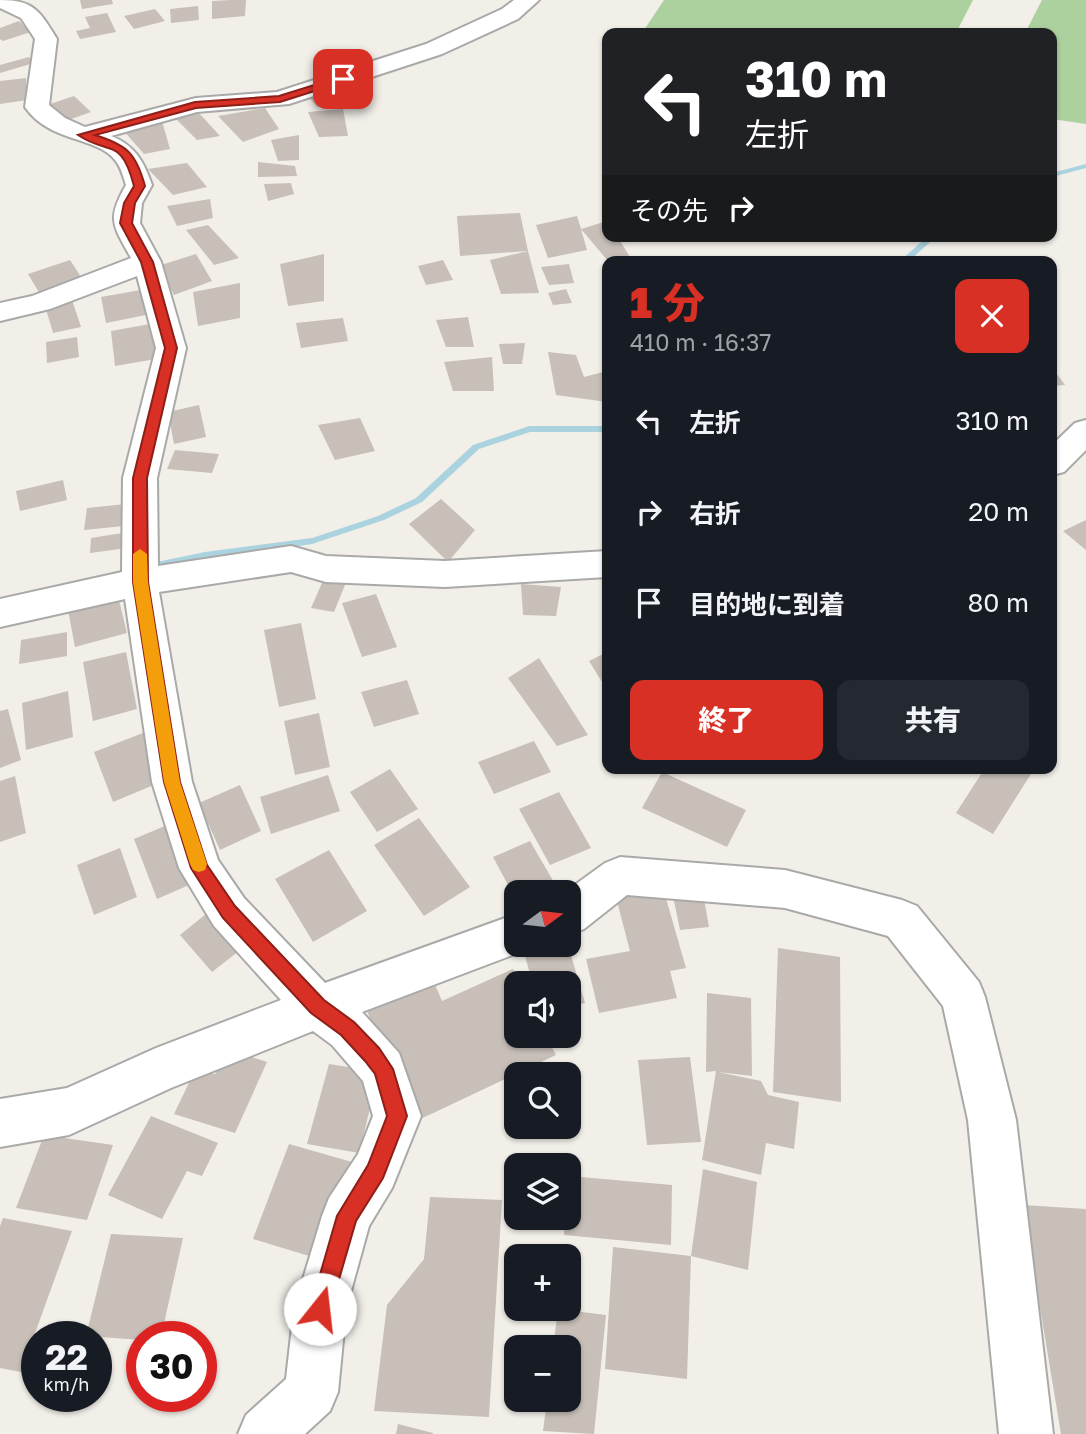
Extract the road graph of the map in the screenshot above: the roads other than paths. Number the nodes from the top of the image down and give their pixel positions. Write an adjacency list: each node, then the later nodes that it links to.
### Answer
1 (528, 0): 3 (street)
2 (10, 2): 3 (street)
3 (84, 135): 4 (street)
4 (147, 262): 5 (street); 9 (street)
5 (0, 312)
6 (1086, 431): 7 (street)
7 (1057, 459)
8 (602, 564): 9 (street)
9 (140, 573): 10 (street); 13 (street)
10 (0, 614)
11 (581, 906): 16 (street)
12 (504, 938): 13 (street)
13 (318, 1007): 14 (street); 15 (street)
14 (0, 1123)
15 (265, 1434)
16 (1026, 1434)

